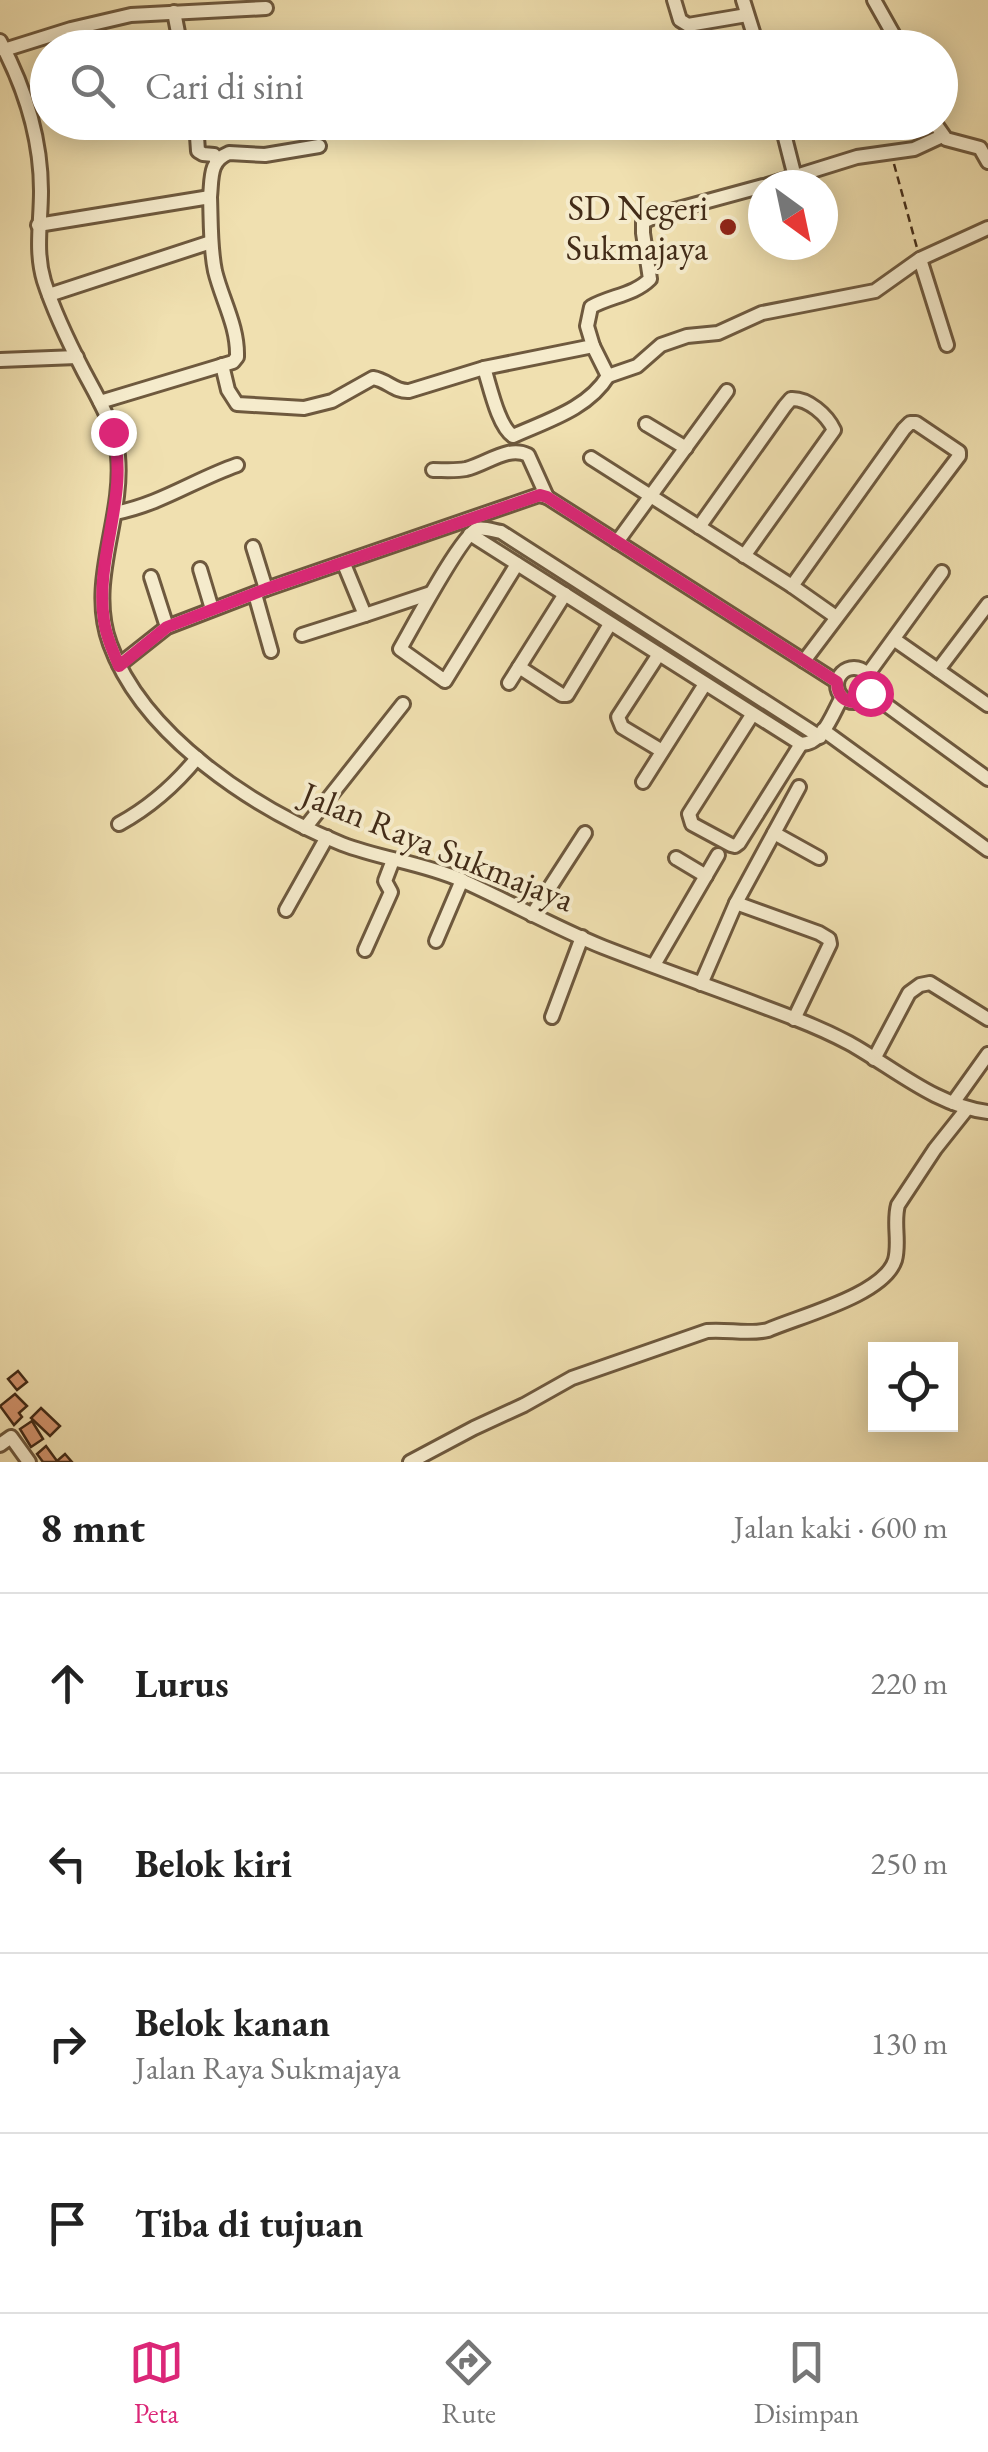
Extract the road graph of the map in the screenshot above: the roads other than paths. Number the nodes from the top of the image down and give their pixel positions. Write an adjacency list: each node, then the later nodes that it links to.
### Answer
1 (674, 0): 6 (street)
2 (743, 0): 6 (street)
3 (874, 0): 10 (street)
4 (266, 8): 5 (street)
5 (174, 12): 7 (street); 8 (street)
6 (747, 15): 9 (street)
7 (68, 30)
8 (178, 30)
9 (752, 30)
10 (891, 30)
11 (30, 39): 12 (street)
12 (2, 46): 13 (street, Jalan Raya Sukmajaya)
13 (30, 112)
14 (37, 140): 27 (street, Jalan Raya Sukmajaya)
15 (197, 140): 21 (street)
16 (786, 140): 23 (street)
17 (933, 140): 24 (street)
18 (957, 140): 20 (street)
19 (319, 146): 21 (street)
20 (984, 147): 22 (street)
21 (216, 160): 26 (street)
22 (988, 162)
23 (793, 170)
24 (818, 170)
25 (748, 191): 33 (street)
26 (210, 197): 27 (street); 29 (street)
27 (38, 225): 31 (street, Jalan Raya Sukmajaya)
28 (988, 228): 30 (street)
29 (211, 242): 31 (street); 36 (street)
30 (920, 259): 32 (street); 38 (street)
31 (49, 295): 34 (street, Jalan Raya Sukmajaya)
32 (947, 345)
33 (593, 346): 37 (street); 38 (street)
34 (77, 357): 35 (street); 40 (street, Jalan Raya Sukmajaya)
35 (0, 360)
36 (222, 365): 37 (street); 40 (street)
37 (484, 368): 38 (street)
38 (608, 376)
39 (727, 392): 42 (street)
40 (100, 402): 48 (street, Jalan Raya Sukmajaya)
41 (646, 424): 42 (street)
42 (686, 448): 46 (street)
43 (591, 458): 46 (street)
44 (237, 465): 48 (street)
45 (434, 470): 47 (street)
46 (652, 495): 49 (street); 51 (street)
47 (547, 497): 51 (street); 54 (street)
48 (115, 513): 74 (street, Jalan Raya Sukmajaya)
49 (699, 526): 53 (street); 53 (street)
50 (470, 534): 55 (street); 61 (street); 86 (street)
51 (616, 542): 73 (street)
52 (253, 547): 60 (street)
53 (744, 556): 59 (street)
54 (344, 564): 60 (street); 65 (street)
55 (517, 564): 61 (street); 62 (street)
56 (200, 569): 64 (street)
57 (942, 572): 70 (street)
58 (151, 577): 68 (street)
59 (792, 586): 66 (street); 66 (street)
60 (260, 592): 64 (street); 71 (street)
61 (431, 594): 65 (street)
62 (565, 594): 67 (street); 75 (street)
63 (988, 604): 76 (street)
64 (212, 609): 68 (street)
65 (365, 615): 69 (street)
66 (836, 617): 73 (street)
67 (610, 624): 72 (street); 75 (street)
68 (167, 627): 74 (street)
69 (302, 636)
70 (894, 640): 76 (street); 77 (street)
71 (272, 651)
72 (660, 654): 80 (street); 88 (street)
73 (804, 660): 78 (street)
74 (119, 666): 89 (street, Jalan Raya Sukmajaya)
75 (520, 667): 79 (street)
76 (938, 670): 83 (street)
77 (868, 674): 78 (street); 81 (street)
78 (837, 682): 82 (street)
79 (509, 683)
80 (705, 684): 85 (street); 88 (street)
81 (870, 693): 82 (street); 90 (street)
82 (842, 697): 86 (street)
83 (987, 701)
84 (403, 704): 94 (street)
85 (752, 714): 87 (street); 87 (street)
86 (822, 733): 87 (street); 98 (street)
87 (801, 744)
88 (662, 752): 91 (street)
89 (197, 758): 93 (street); 94 (street, Jalan Raya Sukmajaya)
90 (988, 779)
91 (643, 782)
92 (799, 787): 95 (street)
93 (119, 824)
94 (305, 828): 97 (street, Jalan Raya Sukmajaya)
95 (774, 832): 101 (street); 105 (street)
96 (585, 833): 107 (street)
97 (327, 837): 102 (street, Jalan Raya Sukmajaya); 106 (street)
98 (988, 850)
99 (718, 855): 103 (street)
100 (676, 858): 103 (street)
101 (819, 858)
102 (394, 860): 104 (street, Jalan Raya Sukmajaya); 110 (street)
103 (706, 876): 111 (street)
104 (462, 880): 107 (street, Jalan Raya Sukmajaya); 109 (street)
105 (736, 903): 112 (street); 114 (street)
106 (286, 910)
107 (532, 915): 108 (street, Jalan Raya Sukmajaya)
108 (582, 938): 111 (street, Jalan Raya Sukmajaya); 113 (street)
109 (436, 941)
110 (365, 950)
111 (654, 965): 112 (street, Jalan Raya Sukmajaya)
112 (701, 984): 114 (street, Jalan Raya Sukmajaya)
113 (552, 1016)
114 (794, 1018): 117 (street, Jalan Raya Sukmajaya)
115 (988, 1019): 117 (street)
116 (988, 1054): 118 (street)
117 (874, 1060): 118 (street, Jalan Raya Sukmajaya)
118 (959, 1107): 119 (street, Jalan Raya Sukmajaya); 123 (street)
119 (988, 1112)
120 (0, 1422): 121 (street)
121 (6, 1441): 122 (street)
122 (29, 1462)
123 (410, 1462)

